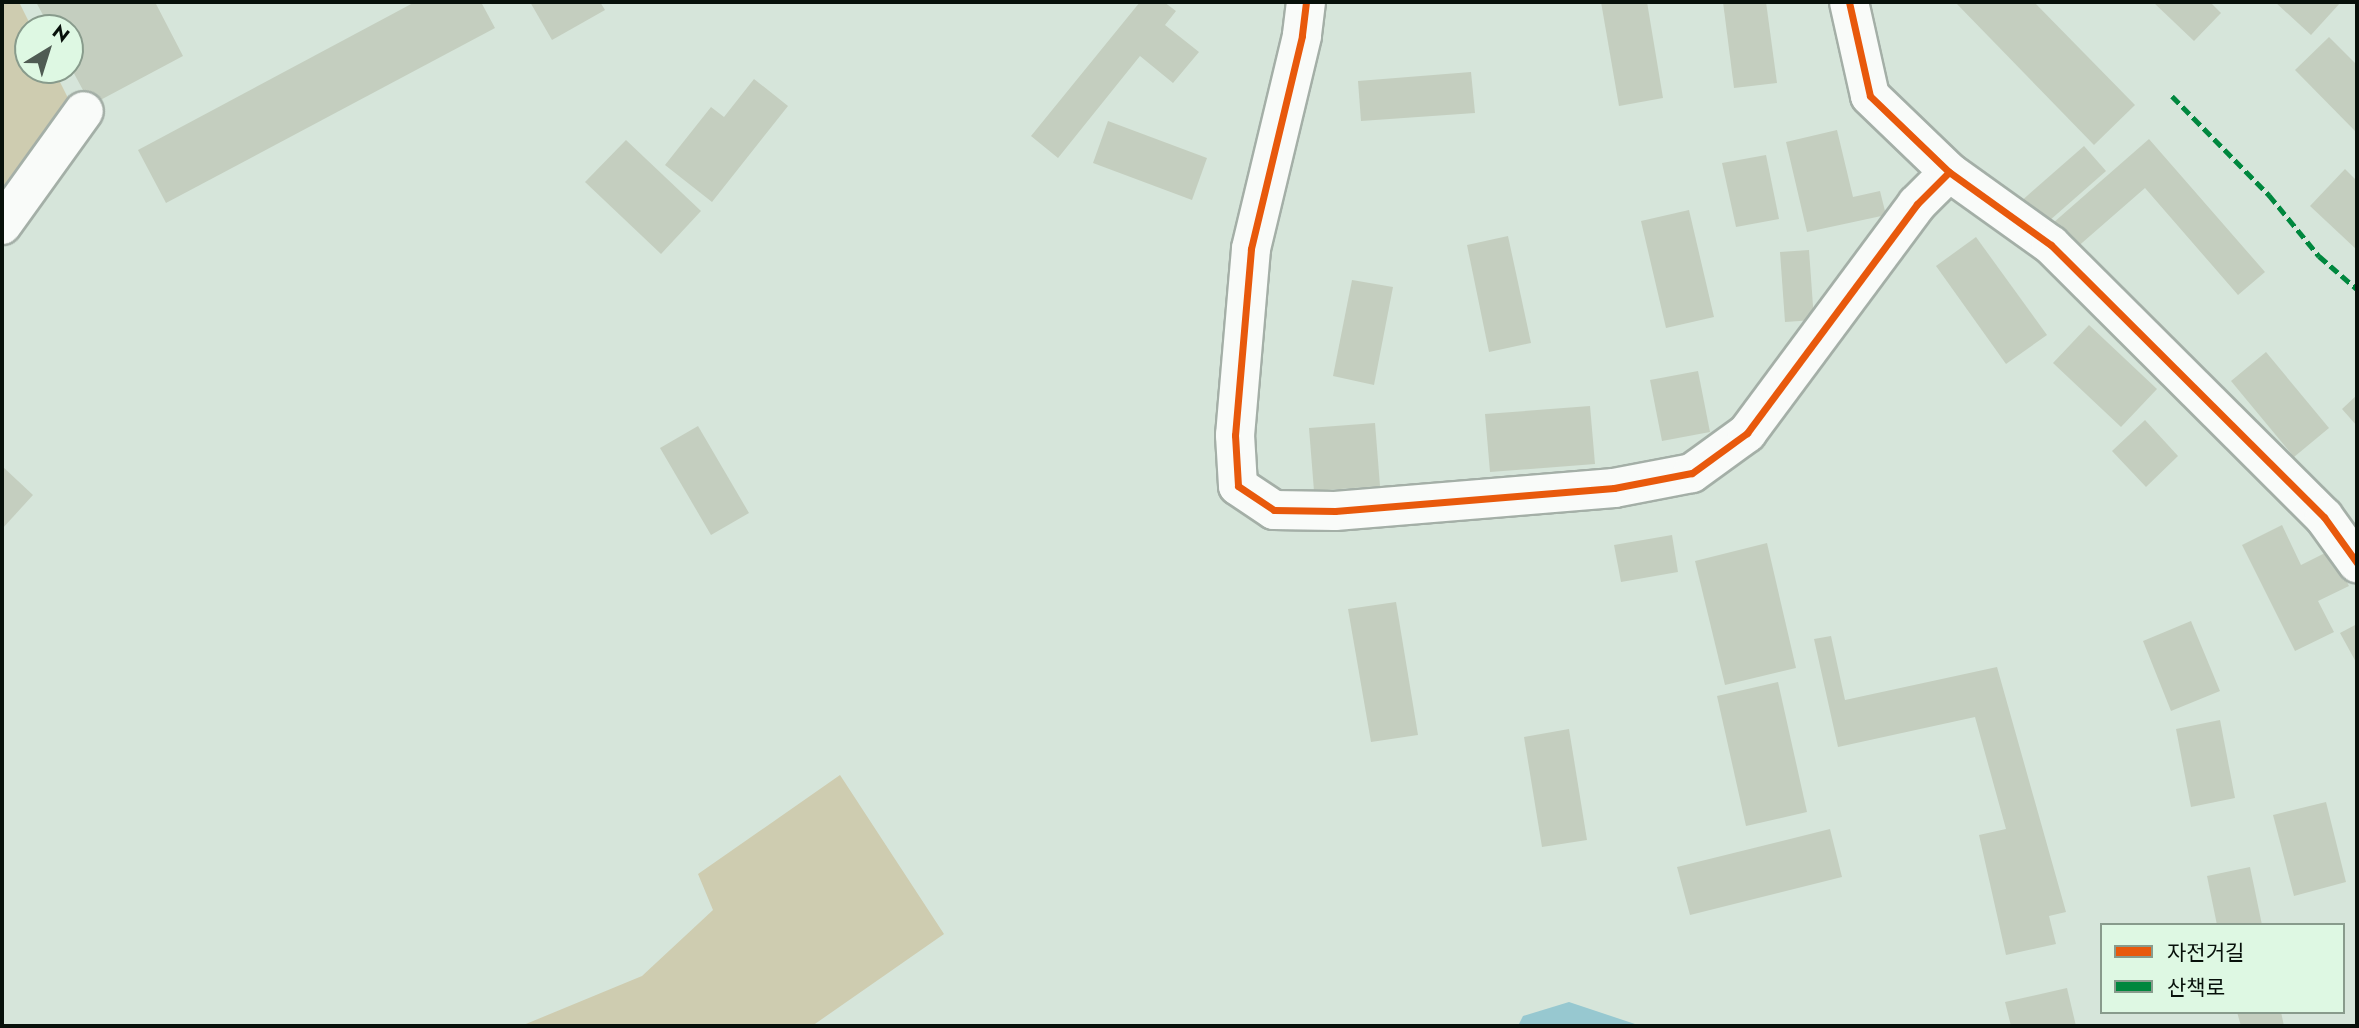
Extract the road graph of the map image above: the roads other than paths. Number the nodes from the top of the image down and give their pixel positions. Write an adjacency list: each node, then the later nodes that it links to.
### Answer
1 (1306, 2): 4 (street)
2 (1849, 2): 4 (street)
3 (84, 111): 5 (street)
4 (1949, 172): 6 (street)
5 (2, 225)
6 (2357, 563)

